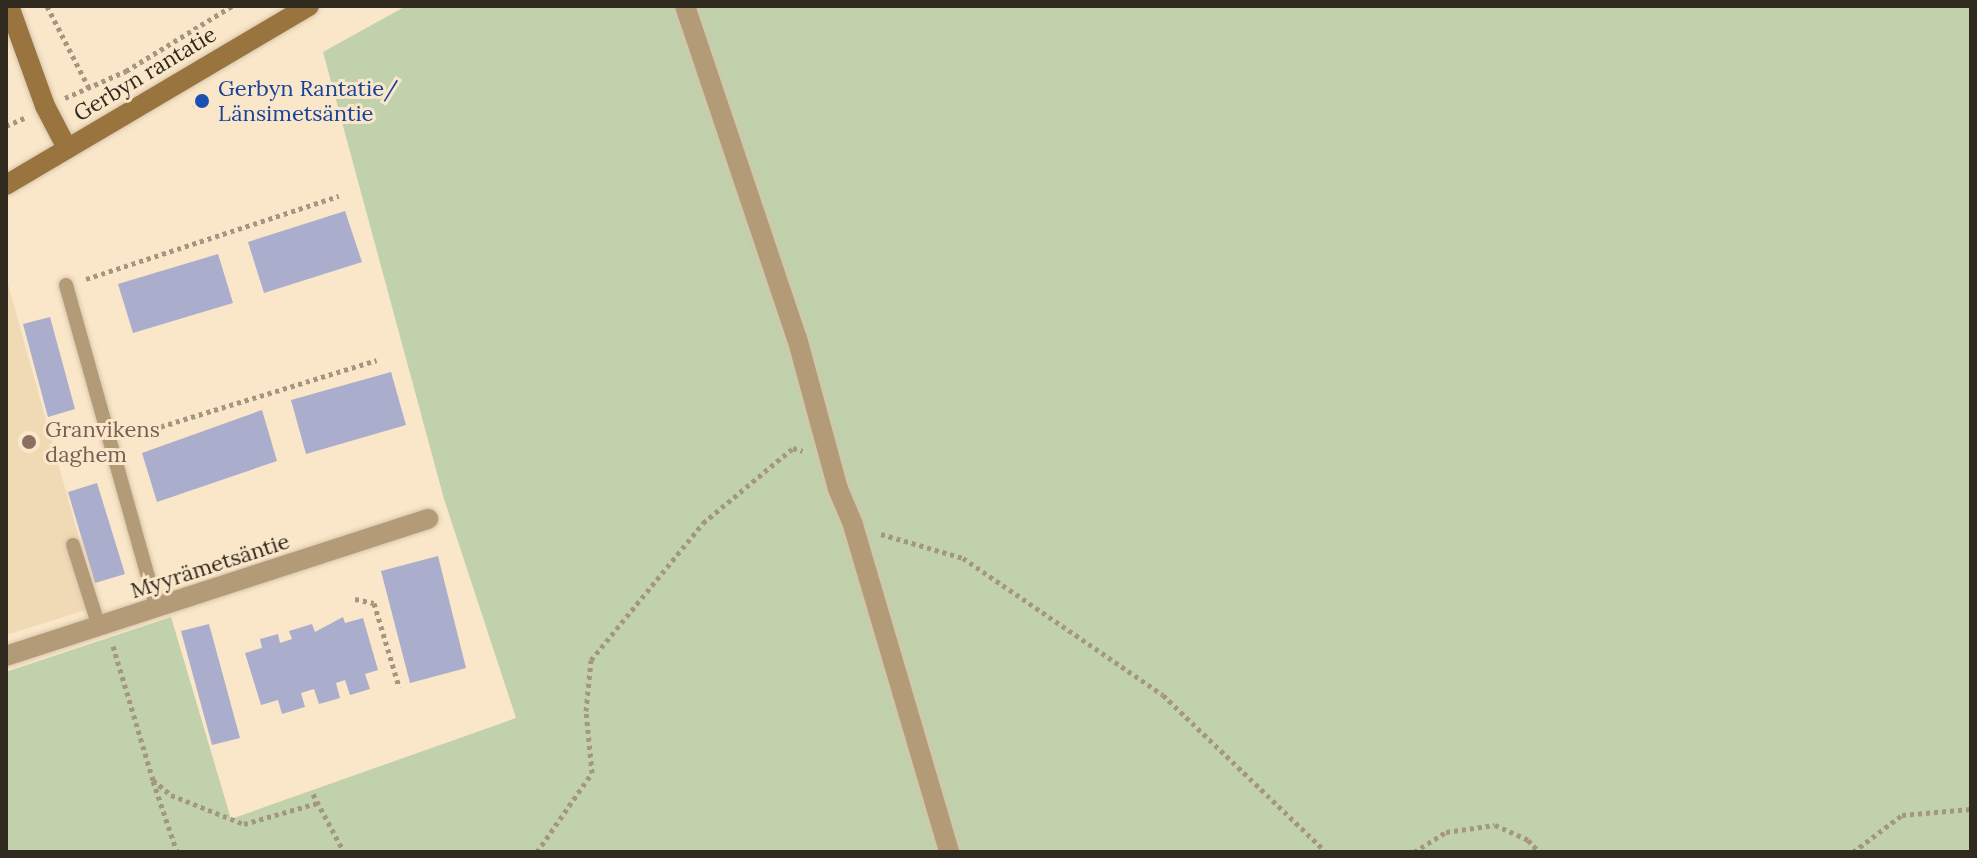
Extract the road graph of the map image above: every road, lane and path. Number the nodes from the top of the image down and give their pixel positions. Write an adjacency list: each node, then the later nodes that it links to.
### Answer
1 (9, 6): 7 (main road)
2 (47, 6): 6 (path)
3 (232, 6): 6 (path)
4 (309, 6): 9 (main road, Gerbyn rantatie)
5 (685, 6): 15 (street)
6 (89, 88): 7 (path)
7 (45, 106): 8 (path); 9 (main road)
8 (6, 126)
9 (67, 148): 10 (main road, Gerbyn rantatie)
10 (6, 185)
11 (339, 196): 12 (path)
12 (66, 285): 14 (lane)
13 (377, 360): 14 (path)
14 (110, 443): 20 (lane)
15 (829, 456): 17 (street); 30 (path)
16 (428, 519): 20 (street, Myyrämetsäntie)
17 (853, 525): 31 (street); 32 (path)
18 (73, 545): 21 (lane)
19 (355, 599): 23 (path)
20 (157, 609): 21 (street, Myyrämetsäntie)
21 (103, 626): 22 (street, Myyrämetsäntie); 24 (path)
22 (6, 656)
23 (399, 687)
24 (153, 780): 26 (path); 28 (path)
25 (313, 794): 26 (path)
26 (317, 803): 29 (path)
27 (1971, 809): 35 (path)
28 (177, 852)
29 (344, 852)
30 (537, 852)
31 (949, 852)
32 (1326, 852)
33 (1414, 852): 34 (path)
34 (1539, 852)
35 (1853, 852)

